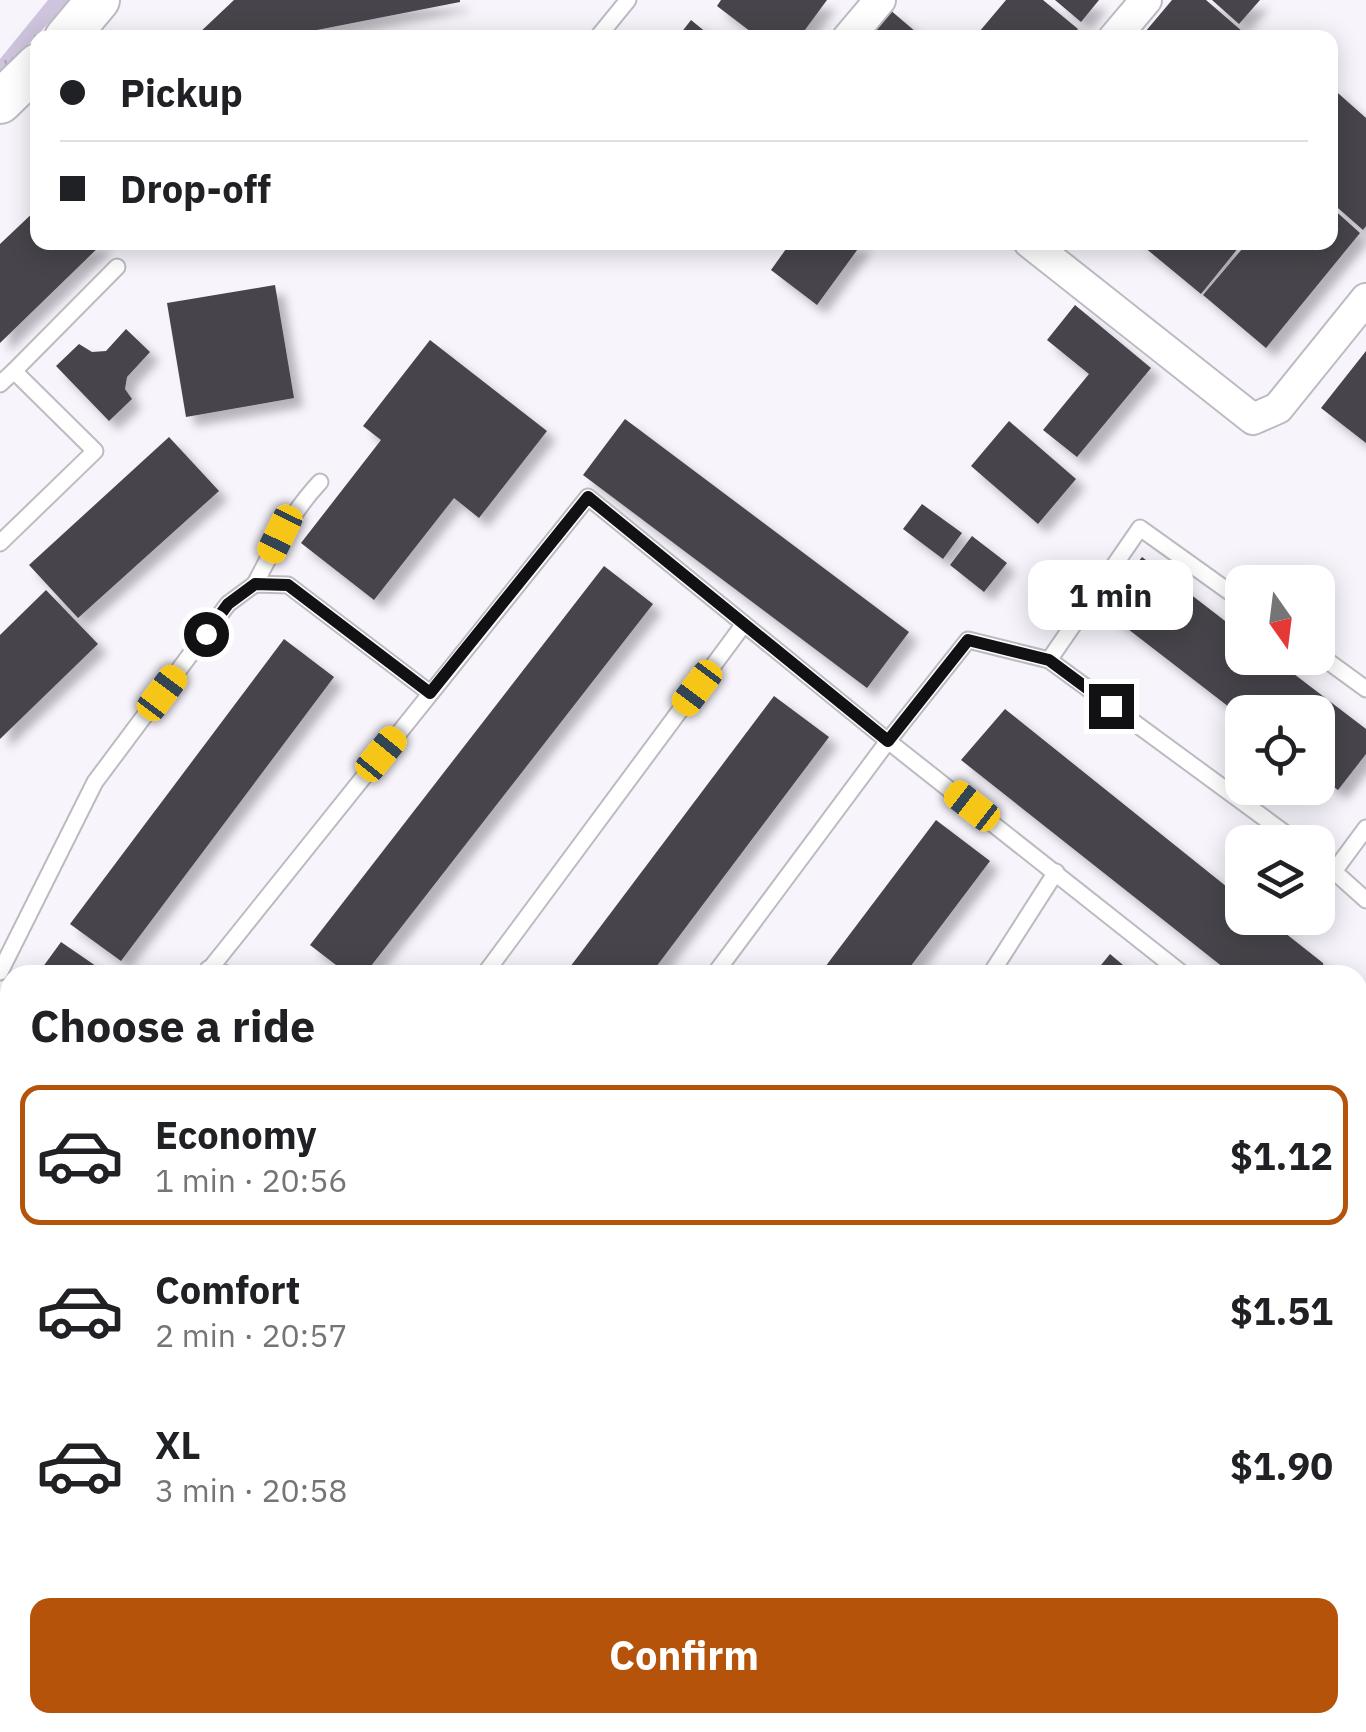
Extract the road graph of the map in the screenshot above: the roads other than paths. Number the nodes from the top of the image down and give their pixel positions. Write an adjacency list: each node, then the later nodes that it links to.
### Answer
1 (98, 0): 5 (street)
2 (628, 0): 6 (lane)
3 (880, 0): 7 (street)
4 (1146, 0): 8 (street)
5 (73, 30)
6 (604, 30)
7 (855, 30)
8 (1121, 30)
9 (30, 73): 10 (street)
10 (0, 102)
11 (1039, 250): 13 (street)
12 (117, 267): 14 (lane)
13 (1366, 298)
14 (14, 370): 15 (lane); 17 (lane)
15 (0, 384)
16 (320, 482): 18 (lane)
17 (0, 543)
18 (255, 584): 24 (lane); 31 (lane)
19 (1225, 589): 21 (lane)
20 (744, 624): 24 (lane); 25 (lane); 33 (lane)
21 (1049, 660): 25 (lane); 26 (lane)
22 (1335, 666): 23 (lane)
23 (1366, 689)
24 (430, 693): 32 (lane)
25 (888, 741): 29 (lane); 34 (lane)
26 (1274, 825)
27 (1366, 828): 28 (lane)
28 (1336, 870): 30 (lane)
29 (1056, 872): 35 (lane); 36 (lane)
30 (1366, 900)
31 (4, 965)
32 (212, 965)
33 (491, 965)
34 (721, 965)
35 (996, 965)
36 (1172, 965)

